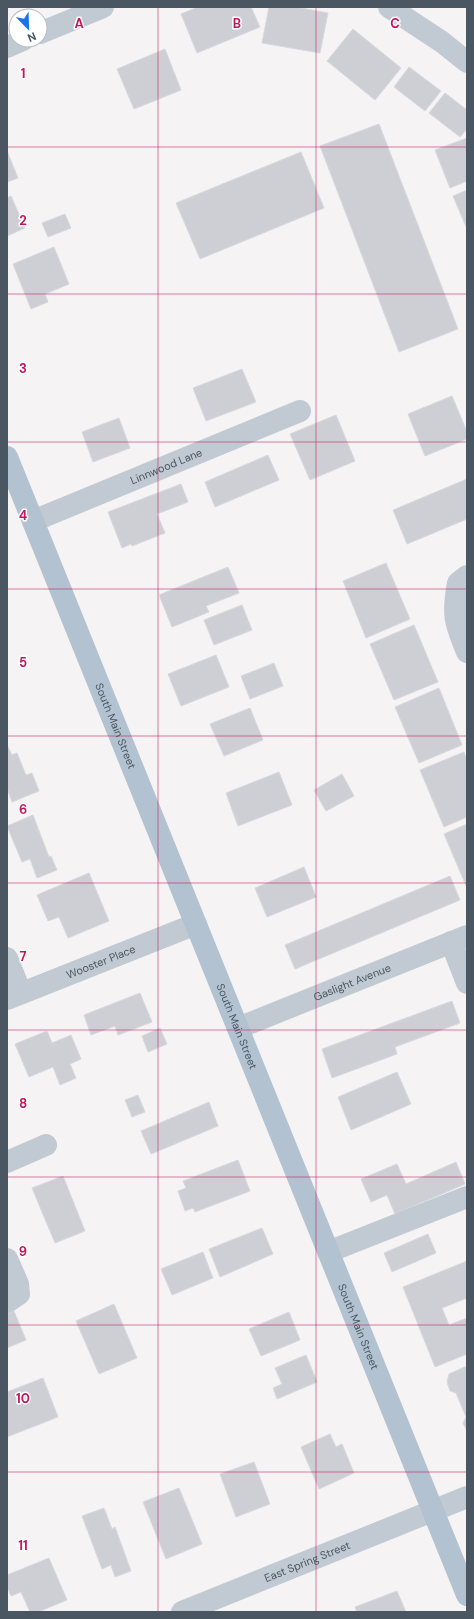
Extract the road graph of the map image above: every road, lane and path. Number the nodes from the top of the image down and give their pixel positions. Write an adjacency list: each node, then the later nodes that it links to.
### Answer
1 (103, 7): 3 (street)
2 (390, 7): 4 (street)
3 (48, 30)
4 (467, 62)
5 (300, 411): 7 (street, Linnwood Lane)
6 (7, 457): 7 (main road, South Main Street)
7 (33, 521): 10 (main road, South Main Street)
8 (467, 576): 9 (street)
9 (467, 652)
10 (196, 924): 14 (street, Wooster Place); 15 (main road, South Main Street)
11 (459, 939): 13 (street); 15 (street, Gaslight Avenue)
12 (7, 958): 14 (street)
13 (467, 982)
14 (14, 996)
15 (238, 1028): 19 (main road, South Main Street)
16 (46, 1145): 17 (street)
17 (7, 1162)
18 (467, 1197): 19 (street)
19 (328, 1252): 23 (main road, South Main Street)
20 (7, 1259): 21 (street)
21 (7, 1302)
22 (467, 1497): 23 (street, East Spring Street)
23 (433, 1511): 24 (main road, South Main Street); 25 (street, East Spring Street)
24 (467, 1595)
25 (203, 1608): 26 (street, East Spring Street)
26 (182, 1612)

